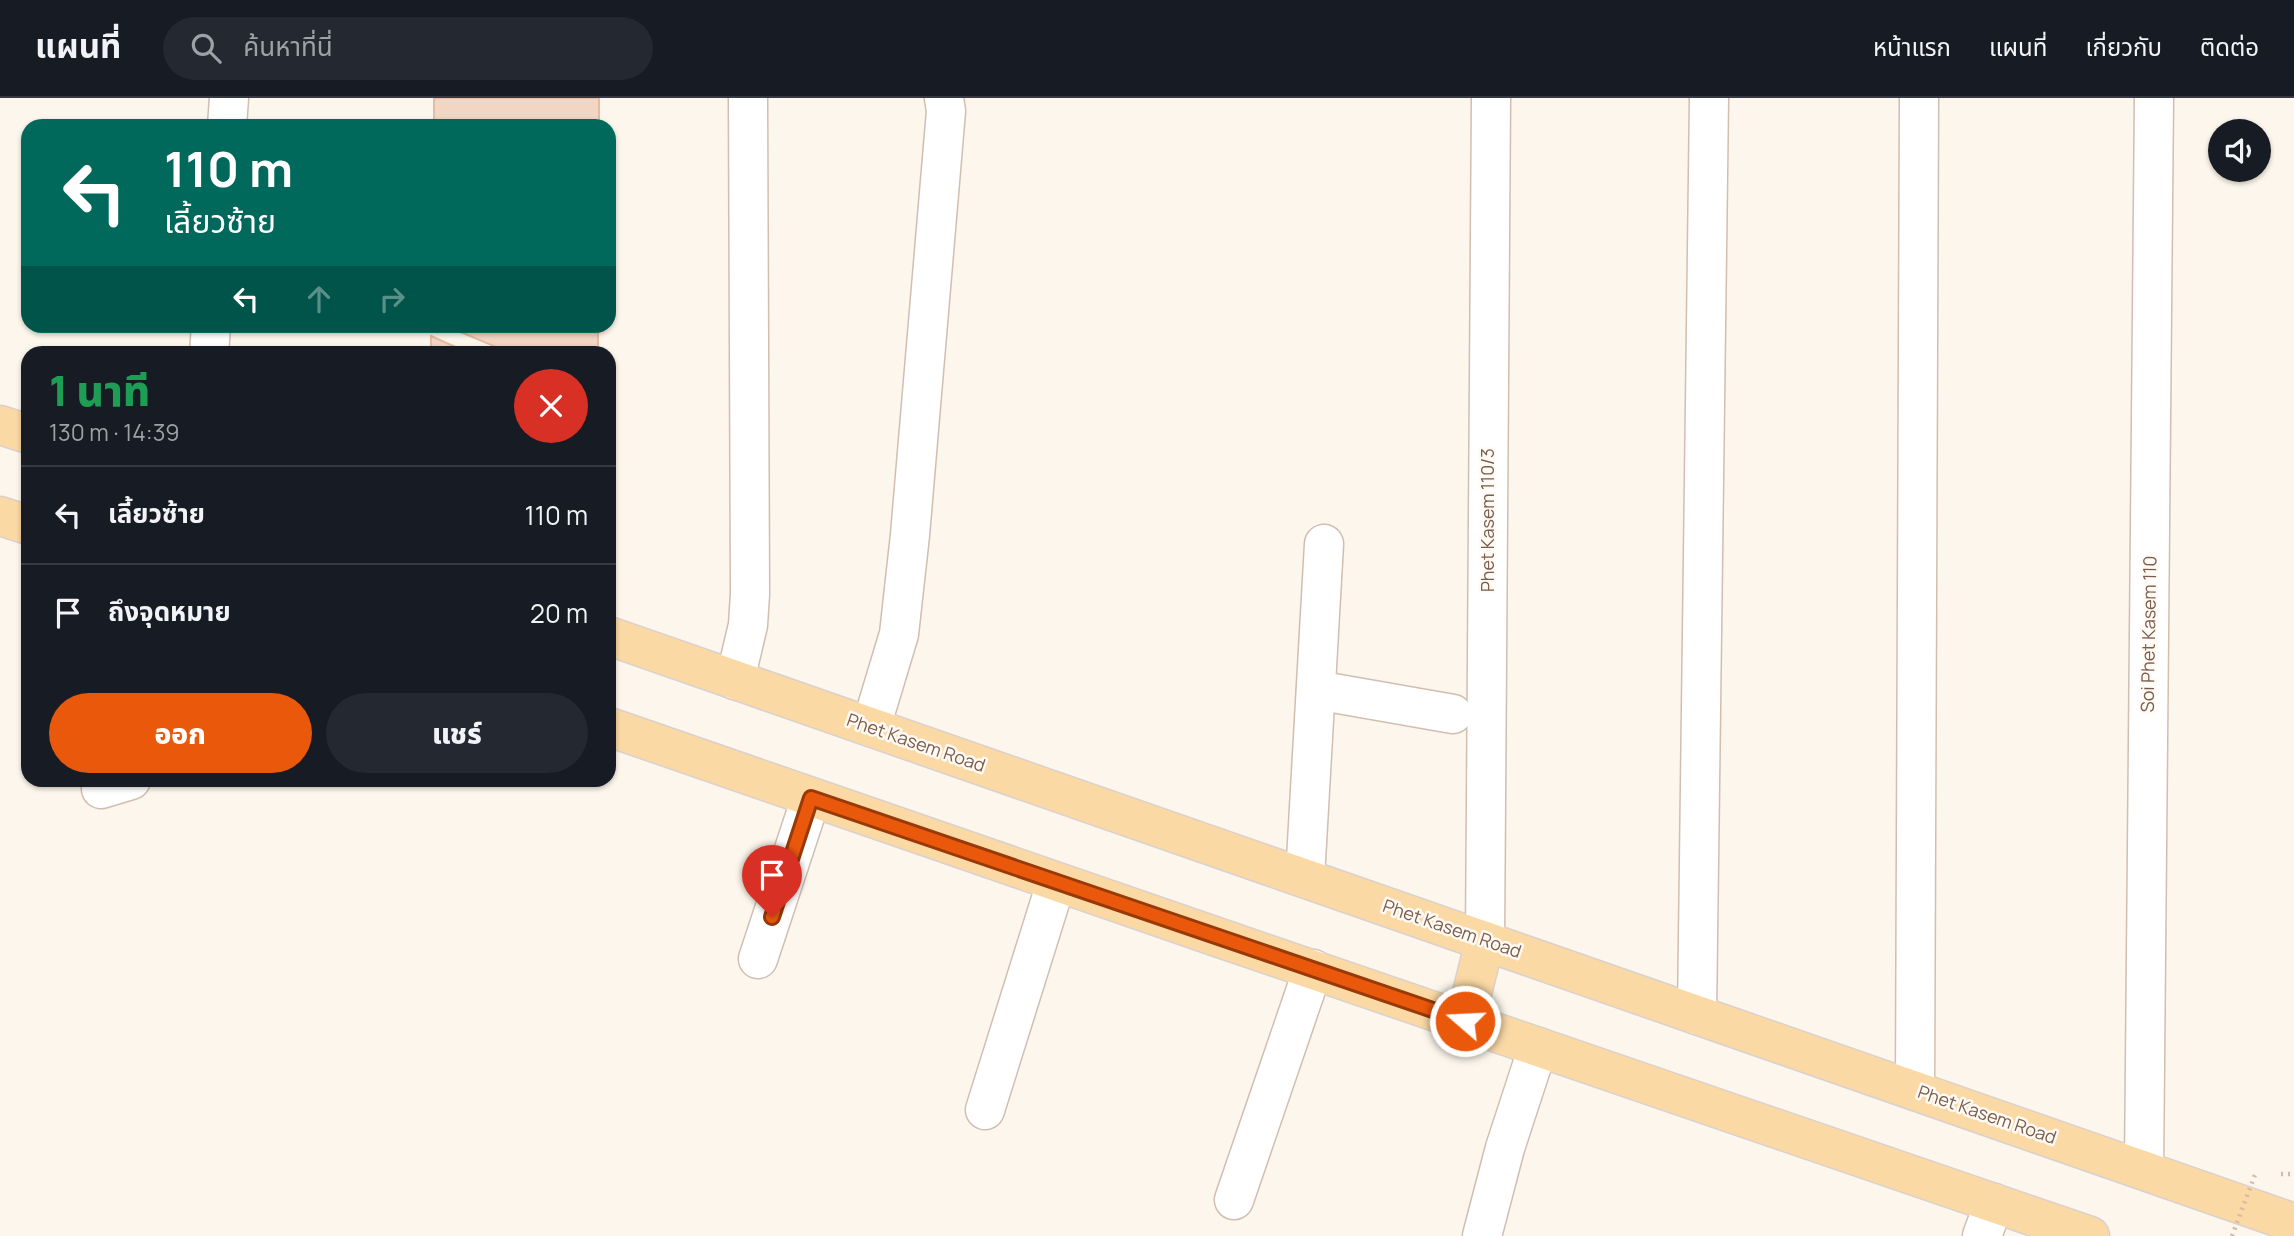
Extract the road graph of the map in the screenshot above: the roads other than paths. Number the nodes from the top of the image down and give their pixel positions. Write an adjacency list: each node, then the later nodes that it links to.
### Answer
1 (229, 98): 8 (street)
2 (748, 98): 15 (street)
3 (944, 98): 18 (street)
4 (1491, 98): 23 (street, Phet Kasem 110/3)
5 (1709, 98): 26 (street)
6 (1919, 98): 29 (street)
7 (2154, 98): 31 (street, Soi Phet Kasem 110)
8 (228, 119)
9 (0, 425): 10 (main road)
10 (21, 432)
11 (0, 516): 12 (main road)
12 (21, 523)
13 (1324, 544): 16 (street)
14 (616, 638): 15 (main road, Phet Kasem Road)
15 (735, 680): 18 (main road, Phet Kasem Road)
16 (1316, 690): 17 (street); 21 (street)
17 (1453, 714)
18 (871, 727): 21 (main road, Phet Kasem Road)
19 (616, 729): 20 (main road)
20 (811, 798): 22 (main road); 24 (street)
21 (1305, 878): 23 (main road, Phet Kasem Road)
22 (1056, 883): 25 (main road); 30 (street)
23 (1485, 941): 26 (main road, Phet Kasem Road); 27 (main road)
24 (758, 959)
25 (1313, 969): 27 (main road); 32 (street)
26 (1697, 1014): 29 (main road, Phet Kasem Road)
27 (1465, 1021): 28 (main road)
28 (1538, 1047): 33 (main road); 35 (street)
29 (1915, 1090): 31 (main road, Phet Kasem Road)
30 (985, 1110)
31 (2144, 1170): 34 (main road, Phet Kasem Road)
32 (1234, 1200)
33 (1988, 1219): 36 (main road)
34 (2294, 1223)
35 (1482, 1236)
36 (2090, 1236)

